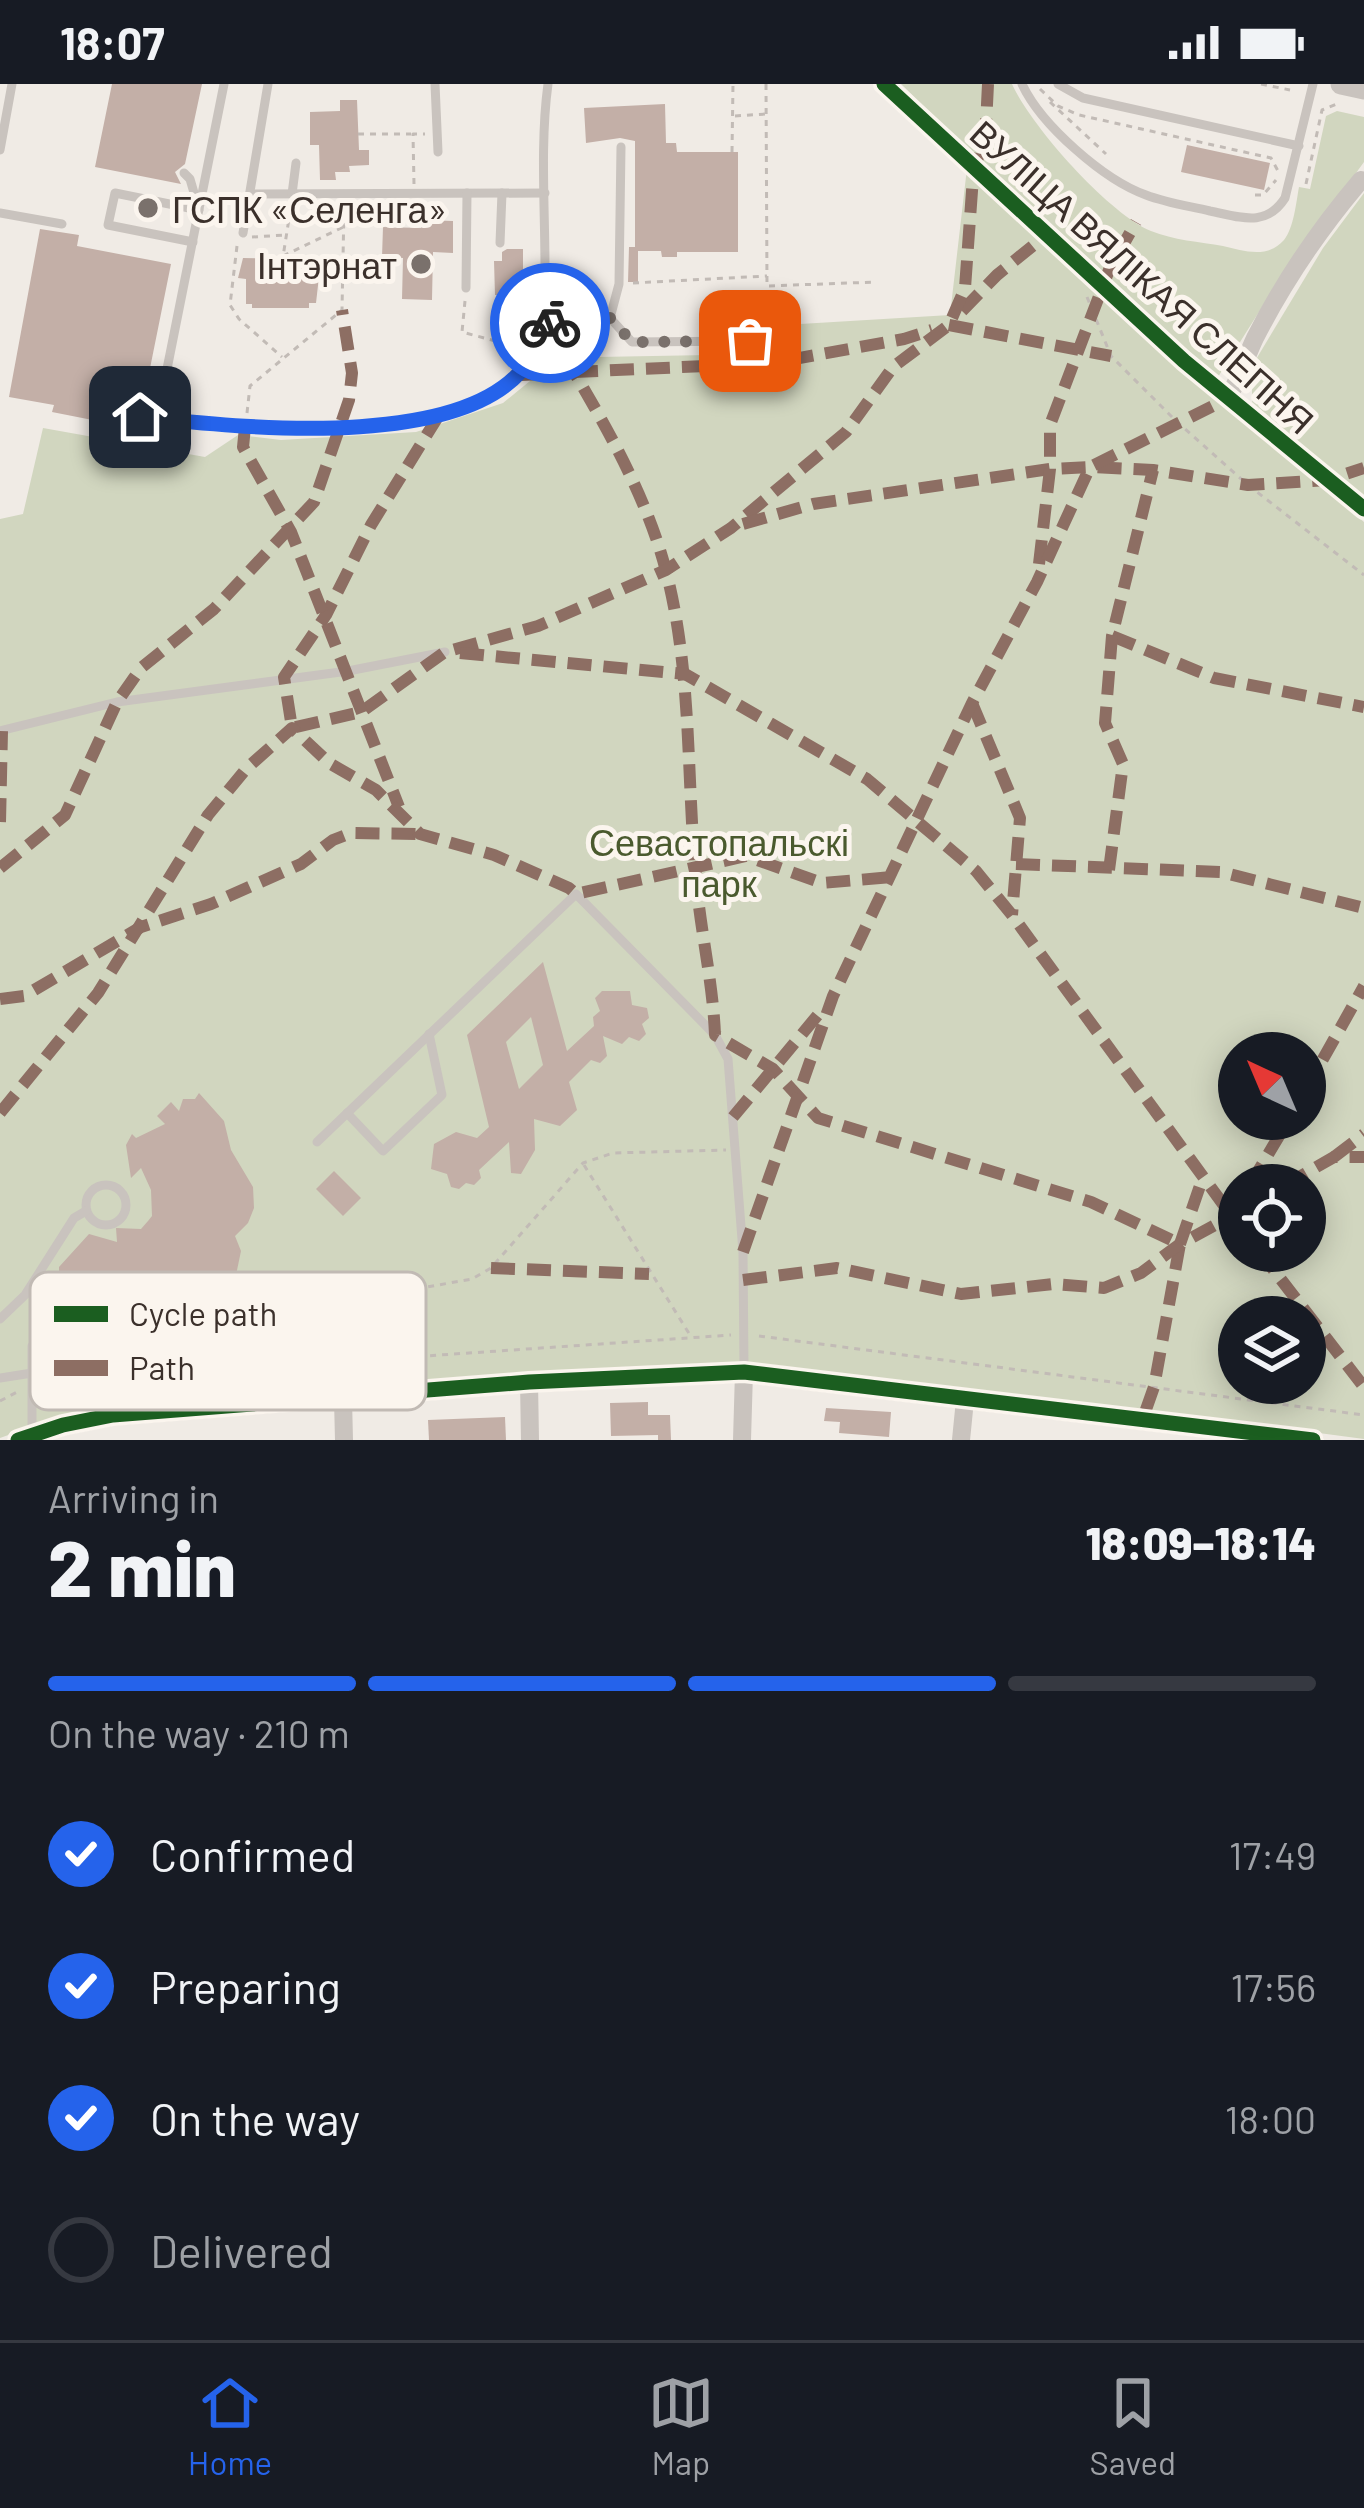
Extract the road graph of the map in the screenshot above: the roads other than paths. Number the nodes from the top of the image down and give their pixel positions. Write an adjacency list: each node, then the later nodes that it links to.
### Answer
1 (11, 84): 12 (lane)
2 (224, 84): 22 (lane)
3 (268, 84): 20 (lane)
4 (435, 84): 13 (lane)
5 (548, 84): 19 (lane)
6 (884, 84): 32 (street, ВУЛІЦА ВЯЛІКАЯ СЛЕПНЯ)
7 (1022, 84): 10 (lane)
8 (1058, 84): 10 (lane)
9 (1313, 84): 10 (lane)
10 (1299, 146)
11 (621, 147): 29 (lane)
12 (0, 150)
13 (439, 152)
14 (296, 163): 21 (lane)
15 (184, 173): 22 (lane)
16 (1362, 178): 32 (street)
17 (467, 193): 18 (lane); 21 (lane); 28 (lane)
18 (502, 193): 19 (lane); 27 (lane)
19 (545, 193): 30 (lane)
20 (250, 194): 21 (lane); 25 (lane)
21 (292, 194)
22 (199, 210): 26 (lane); 26 (lane)
23 (0, 213): 24 (lane)
24 (62, 224)
25 (244, 233)
26 (193, 242): 34 (lane)
27 (500, 243)
28 (466, 288)
29 (610, 318): 30 (lane); 31 (lane)
30 (545, 320): 34 (lane)
31 (750, 341)
32 (1227, 398): 35 (street, ВУЛІЦА ВЯЛІКАЯ СЛЕПНЯ)
33 (140, 417): 34 (lane)
34 (158, 419)
35 (1364, 509)
36 (445, 652): 37 (lane)
37 (1, 728)
38 (429, 1034): 39 (lane); 39 (lane); 45 (lane)
39 (347, 1113): 40 (lane)
40 (316, 1142)
41 (86, 1210): 41 (lane); 42 (lane)
42 (40, 1272)
43 (30, 1287): 44 (lane)
44 (0, 1319)
45 (744, 1372): 48 (street); 50 (street); 57 (street)
46 (0, 1378): 47 (lane)
47 (30, 1380)
48 (530, 1382): 49 (street); 56 (street)
49 (426, 1391)
50 (965, 1400): 53 (street); 58 (street)
51 (185, 1410): 54 (street)
52 (343, 1410): 55 (street)
53 (1142, 1429): 59 (street)
54 (28, 1438)
55 (344, 1440)
56 (530, 1440)
57 (742, 1440)
58 (962, 1440)
59 (1312, 1440)

